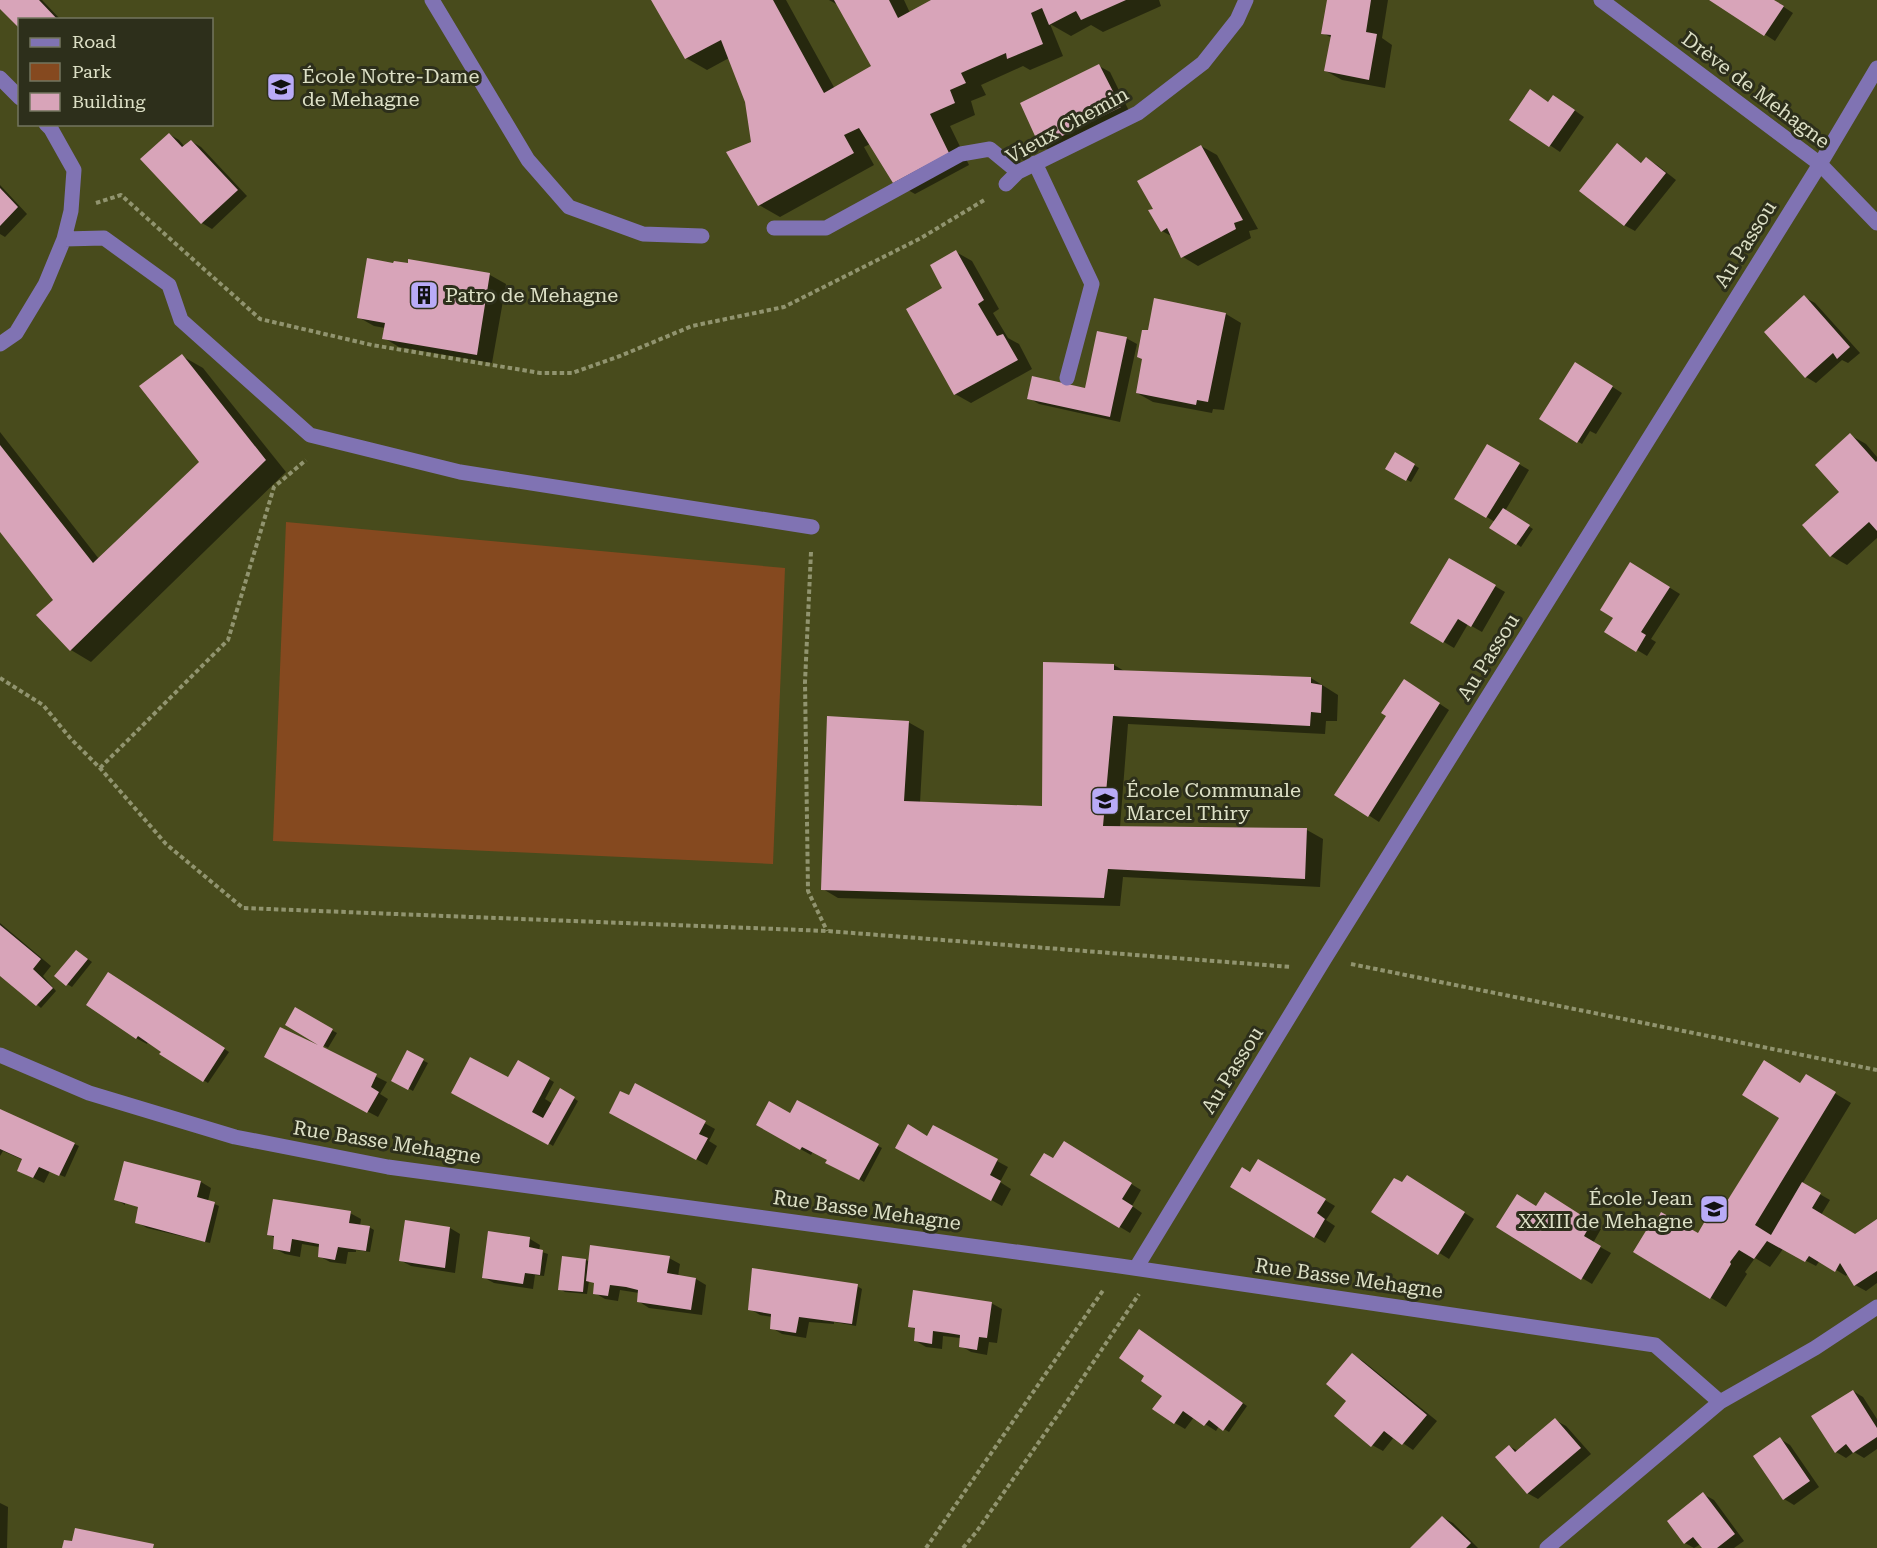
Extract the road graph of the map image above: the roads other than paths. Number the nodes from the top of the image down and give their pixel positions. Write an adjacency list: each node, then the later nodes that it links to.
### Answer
1 (432, 0): 14 (street)
2 (1245, 0): 8 (street, Vieux Chemin)
3 (1601, 0): 9 (street, Drève de Mehagne)
4 (1877, 68): 9 (street, Au Passou)
5 (0, 78): 6 (street)
6 (18, 96)
7 (48, 126): 15 (street)
8 (1035, 163): 10 (street, Vieux Chemin); 17 (street)
9 (1820, 164): 12 (street, Drève de Mehagne); 20 (street, Au Passou)
10 (1018, 172): 11 (street, Vieux Chemin); 13 (street)
11 (1006, 184)
12 (1877, 223)
13 (774, 228)
14 (702, 236)
15 (64, 239): 16 (street); 18 (street)
16 (0, 344)
17 (1067, 378)
18 (812, 527)
19 (0, 1055): 20 (street, Rue Basse Mehagne)
20 (1136, 1268): 22 (street, Rue Basse Mehagne)
21 (1877, 1307): 22 (street)
22 (1720, 1402): 23 (street)
23 (1547, 1548)

